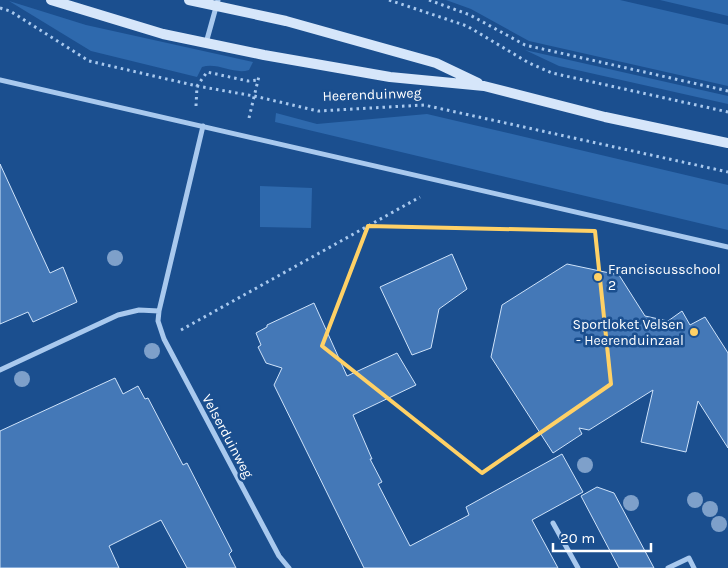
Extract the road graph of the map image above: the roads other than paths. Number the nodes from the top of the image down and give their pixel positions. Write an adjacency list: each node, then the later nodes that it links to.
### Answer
1 (51, 0): 4 (main road, Heerenduinweg)
2 (189, 0): 3 (main road, Heerenduinweg)
3 (217, 2): 4 (street); 6 (main road, Heerenduinweg)
4 (206, 43): 6 (main road, Heerenduinweg)
5 (0, 80): 7 (street)
6 (484, 86): 8 (main road, Heerenduinweg)
7 (202, 126): 9 (street); 10 (street, Velserduinweg)
8 (728, 143)
9 (728, 247)
10 (159, 311): 11 (street); 13 (street, Velserduinweg)
11 (0, 370)
12 (554, 523): 14 (street)
13 (289, 568)
14 (578, 568)
15 (668, 568): 16 (street)
16 (694, 568)

